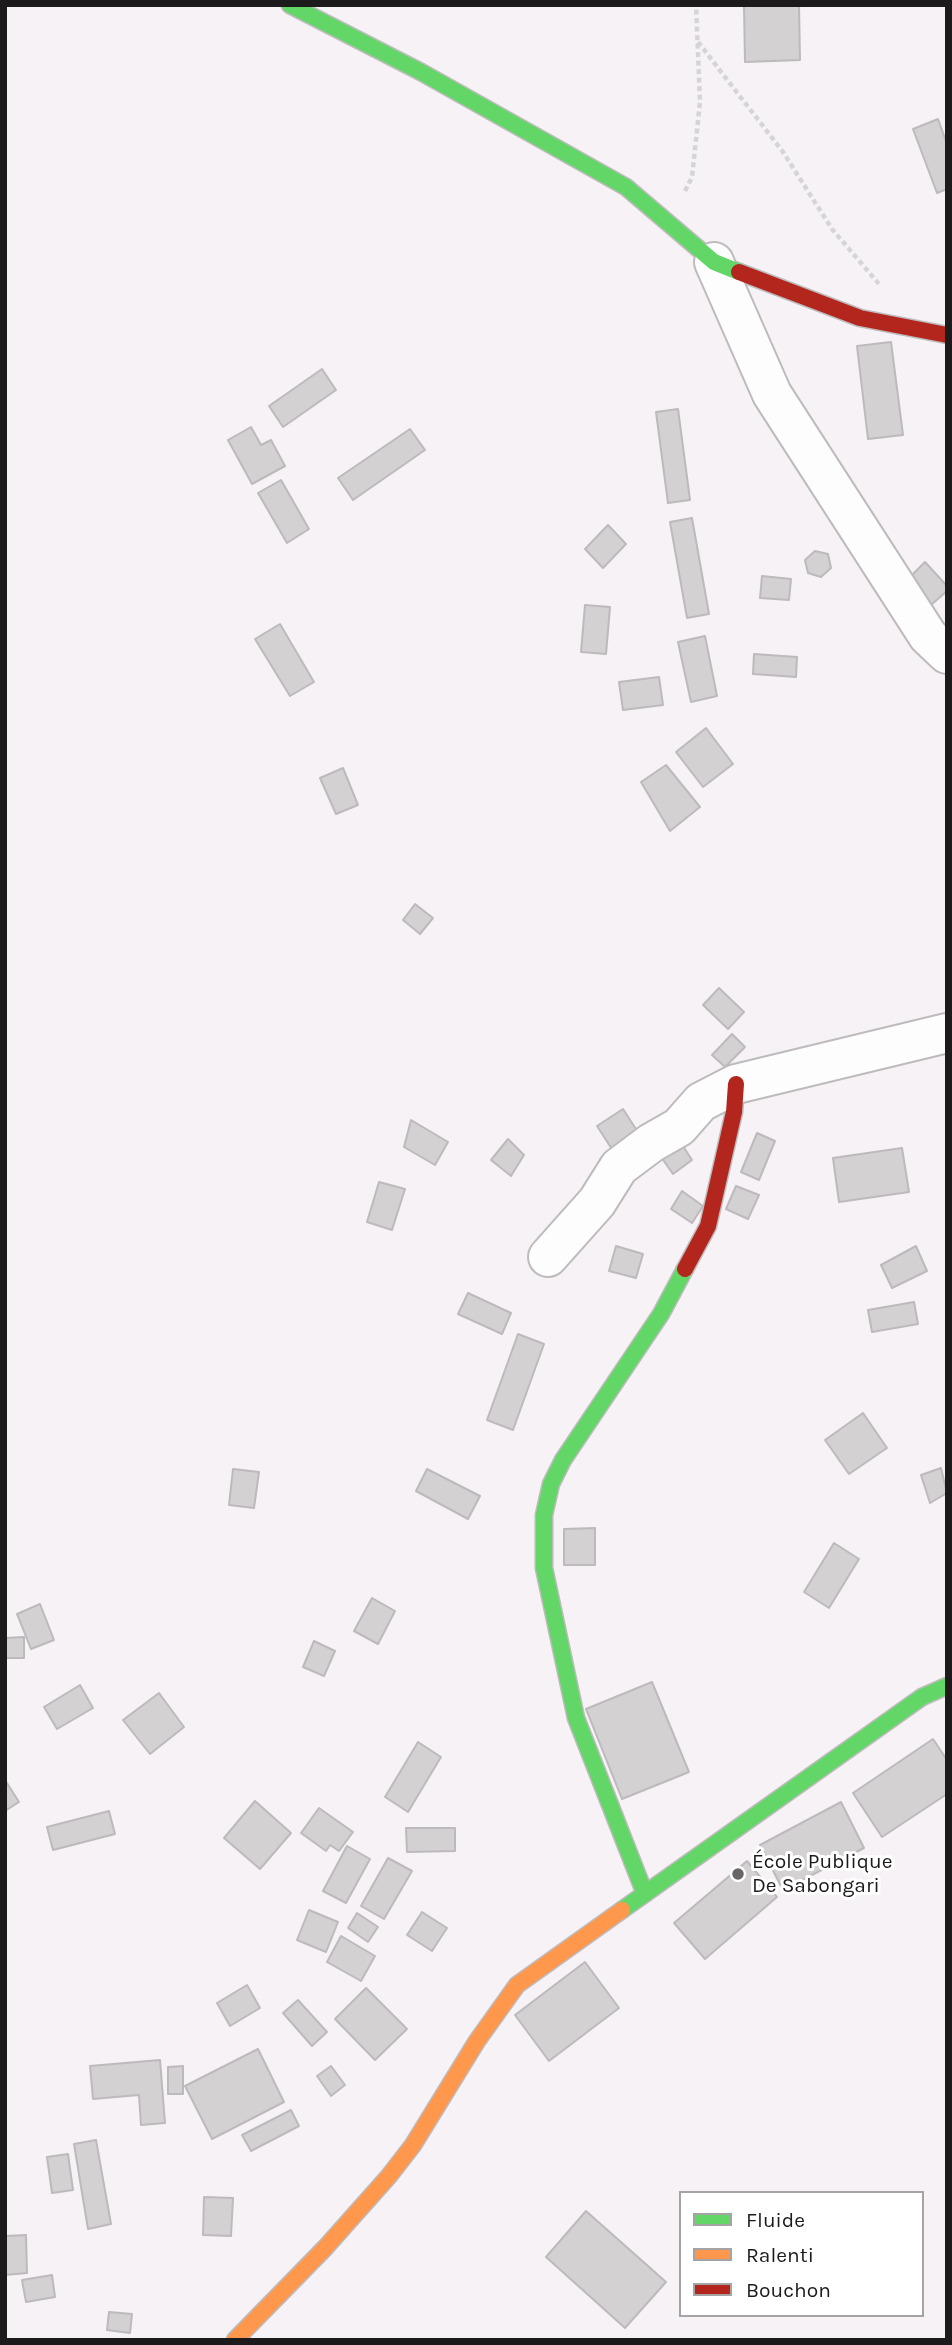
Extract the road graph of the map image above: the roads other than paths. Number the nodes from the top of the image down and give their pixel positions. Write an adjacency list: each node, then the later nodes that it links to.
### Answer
1 (290, 5): 2 (street)
2 (714, 262): 3 (street); 4 (street)
3 (947, 335)
4 (947, 654)
5 (947, 1034): 6 (street)
6 (736, 1084): 7 (street); 9 (street)
7 (548, 1257)
8 (947, 1686): 9 (street)
9 (645, 1894): 10 (street)
10 (235, 2340)

